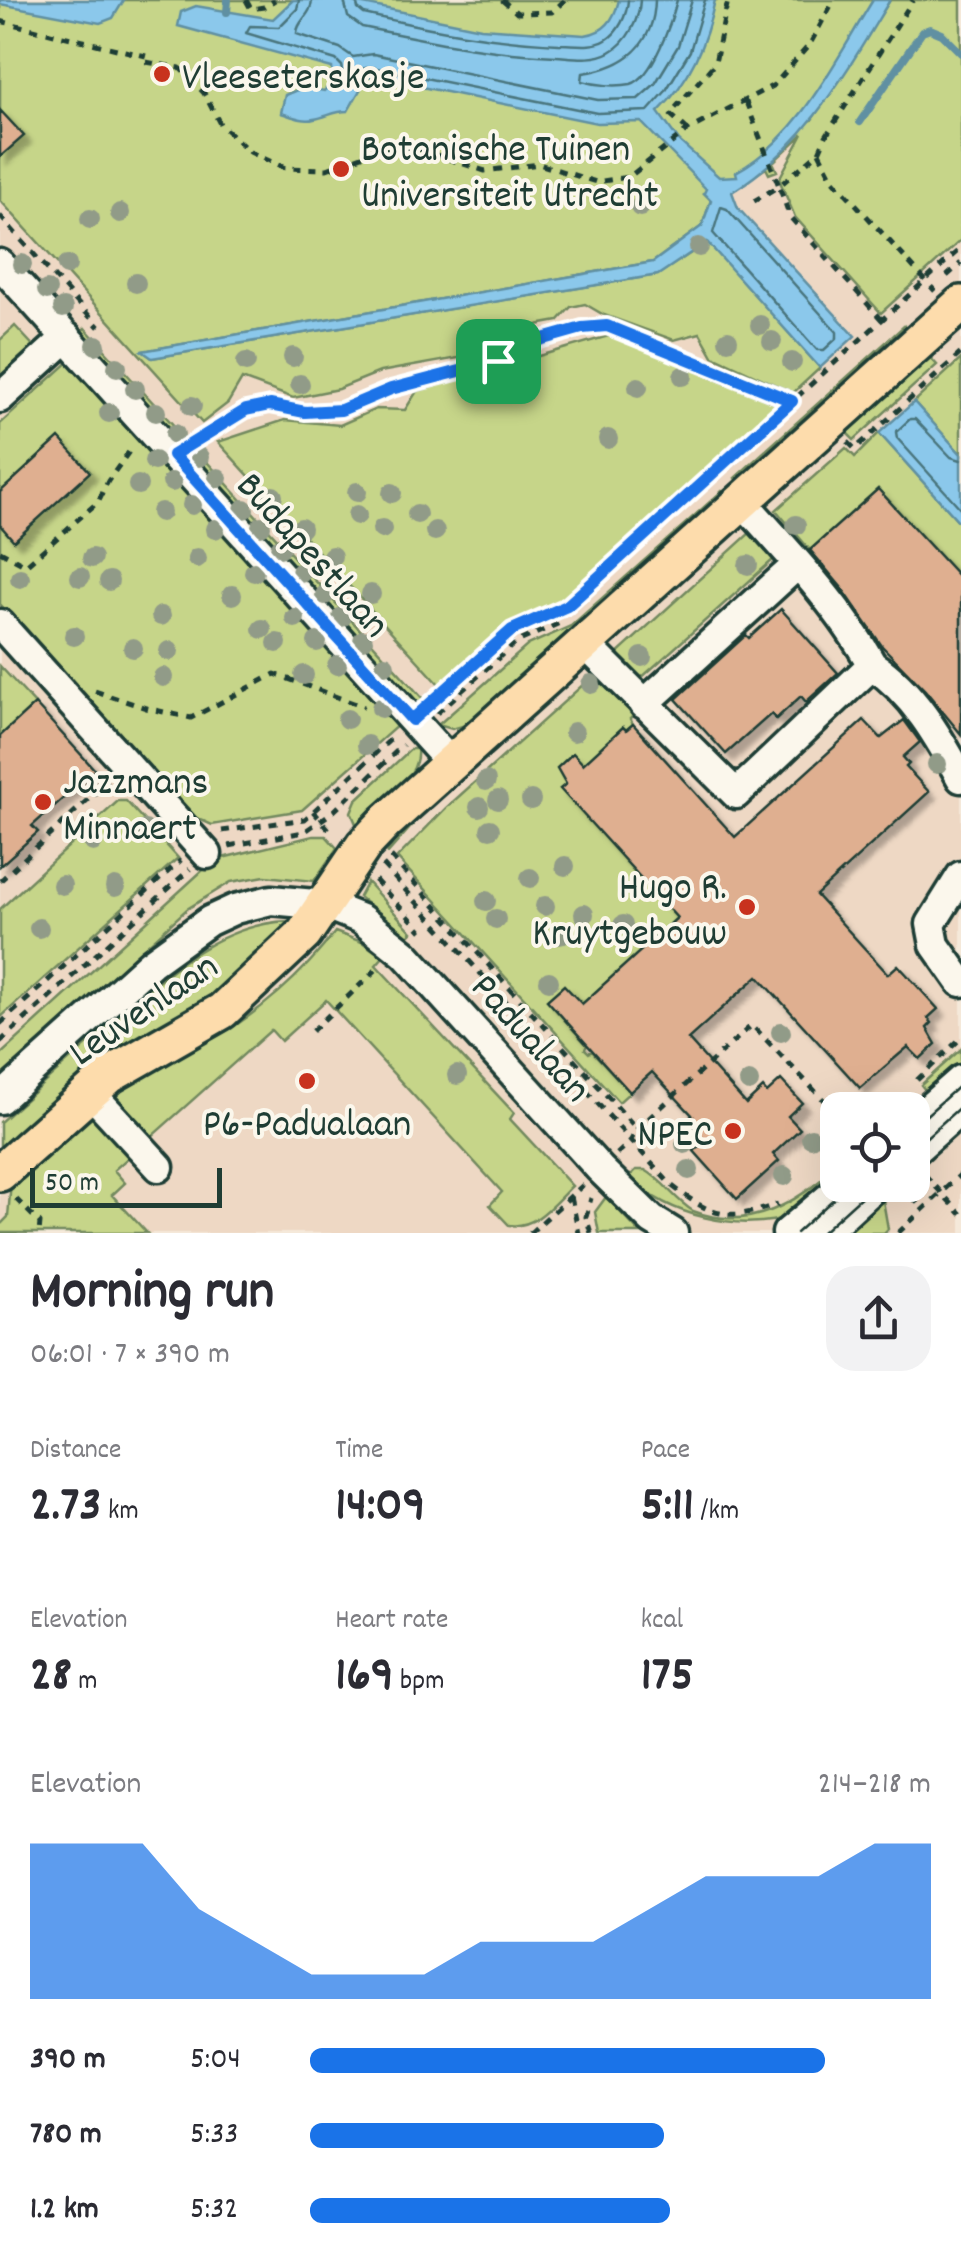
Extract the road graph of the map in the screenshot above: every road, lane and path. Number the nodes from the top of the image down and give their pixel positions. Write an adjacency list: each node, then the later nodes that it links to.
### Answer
1 (246, 0): 2 (path)
2 (275, 0)
3 (502, 0): 4 (path)
4 (565, 0)
5 (728, 0): 10 (path)
6 (834, 0): 9 (path)
7 (913, 0): 11 (path)
8 (0, 21): 10 (path)
9 (746, 102): 10 (path); 12 (path)
10 (688, 130)
11 (819, 152): 12 (path); 17 (path)
12 (778, 186): 13 (path); 19 (path)
13 (754, 201)
14 (0, 216): 20 (path)
15 (960, 252): 17 (path)
16 (0, 264): 21 (street, Budapestlaan)
17 (925, 280): 18 (path); 19 (path)
18 (952, 306): 28 (main road, Leuvenlaan)
19 (882, 320): 24 (path)
20 (99, 327)
21 (66, 337): 23 (street); 25 (street, Budapestlaan)
22 (959, 358): 26 (path)
23 (0, 398)
24 (792, 401): 27 (path); 38 (path)
25 (148, 427): 27 (street, Budapestlaan); 29 (path)
26 (846, 439)
27 (173, 455): 38 (street, Budapestlaan)
28 (741, 500): 30 (street); 32 (main road, Leuvenlaan)
29 (0, 550)
30 (798, 564): 33 (street); 35 (street)
31 (0, 624): 40 (street)
32 (576, 631): 35 (street); 37 (path); 39 (main road, Leuvenlaan)
33 (872, 666): 35 (street); 41 (street)
34 (92, 690): 36 (path)
35 (644, 704)
36 (368, 708)
37 (440, 710)
38 (412, 720): 39 (street, Budapestlaan)
39 (450, 762): 43 (main road, Leuvenlaan)
40 (127, 765): 45 (street); 47 (path)
41 (961, 778)
42 (334, 811): 43 (path)
43 (364, 844): 48 (main road, Leuvenlaan); 59 (path)
44 (401, 846): 58 (path)
45 (207, 854)
46 (961, 876): 49 (street)
47 (0, 881)
48 (326, 905): 53 (main road, Leuvenlaan); 55 (street, Leuvenlaan); 76 (street, Padualaan)
49 (961, 982)
50 (961, 1038): 52 (path)
51 (961, 1080): 56 (street)
52 (911, 1086)
53 (90, 1092): 61 (street); 64 (main road, Leuvenlaan)
54 (820, 1096): 58 (path)
55 (0, 1099)
56 (930, 1107)
57 (961, 1109): 60 (street)
58 (637, 1129): 59 (path)
59 (630, 1142): 67 (path)
60 (930, 1147)
61 (159, 1167)
62 (961, 1174): 65 (path)
63 (930, 1178): 65 (path)
64 (7, 1184): 74 (path)
65 (940, 1192): 71 (path); 72 (path)
66 (571, 1196): 75 (path)
67 (788, 1200)
68 (822, 1202): 73 (street)
69 (850, 1202): 73 (street)
70 (917, 1202): 71 (path)
71 (922, 1208): 77 (path)
72 (961, 1214)
73 (807, 1231)
74 (39, 1233)
75 (579, 1233)
76 (673, 1233)
77 (898, 1233)

